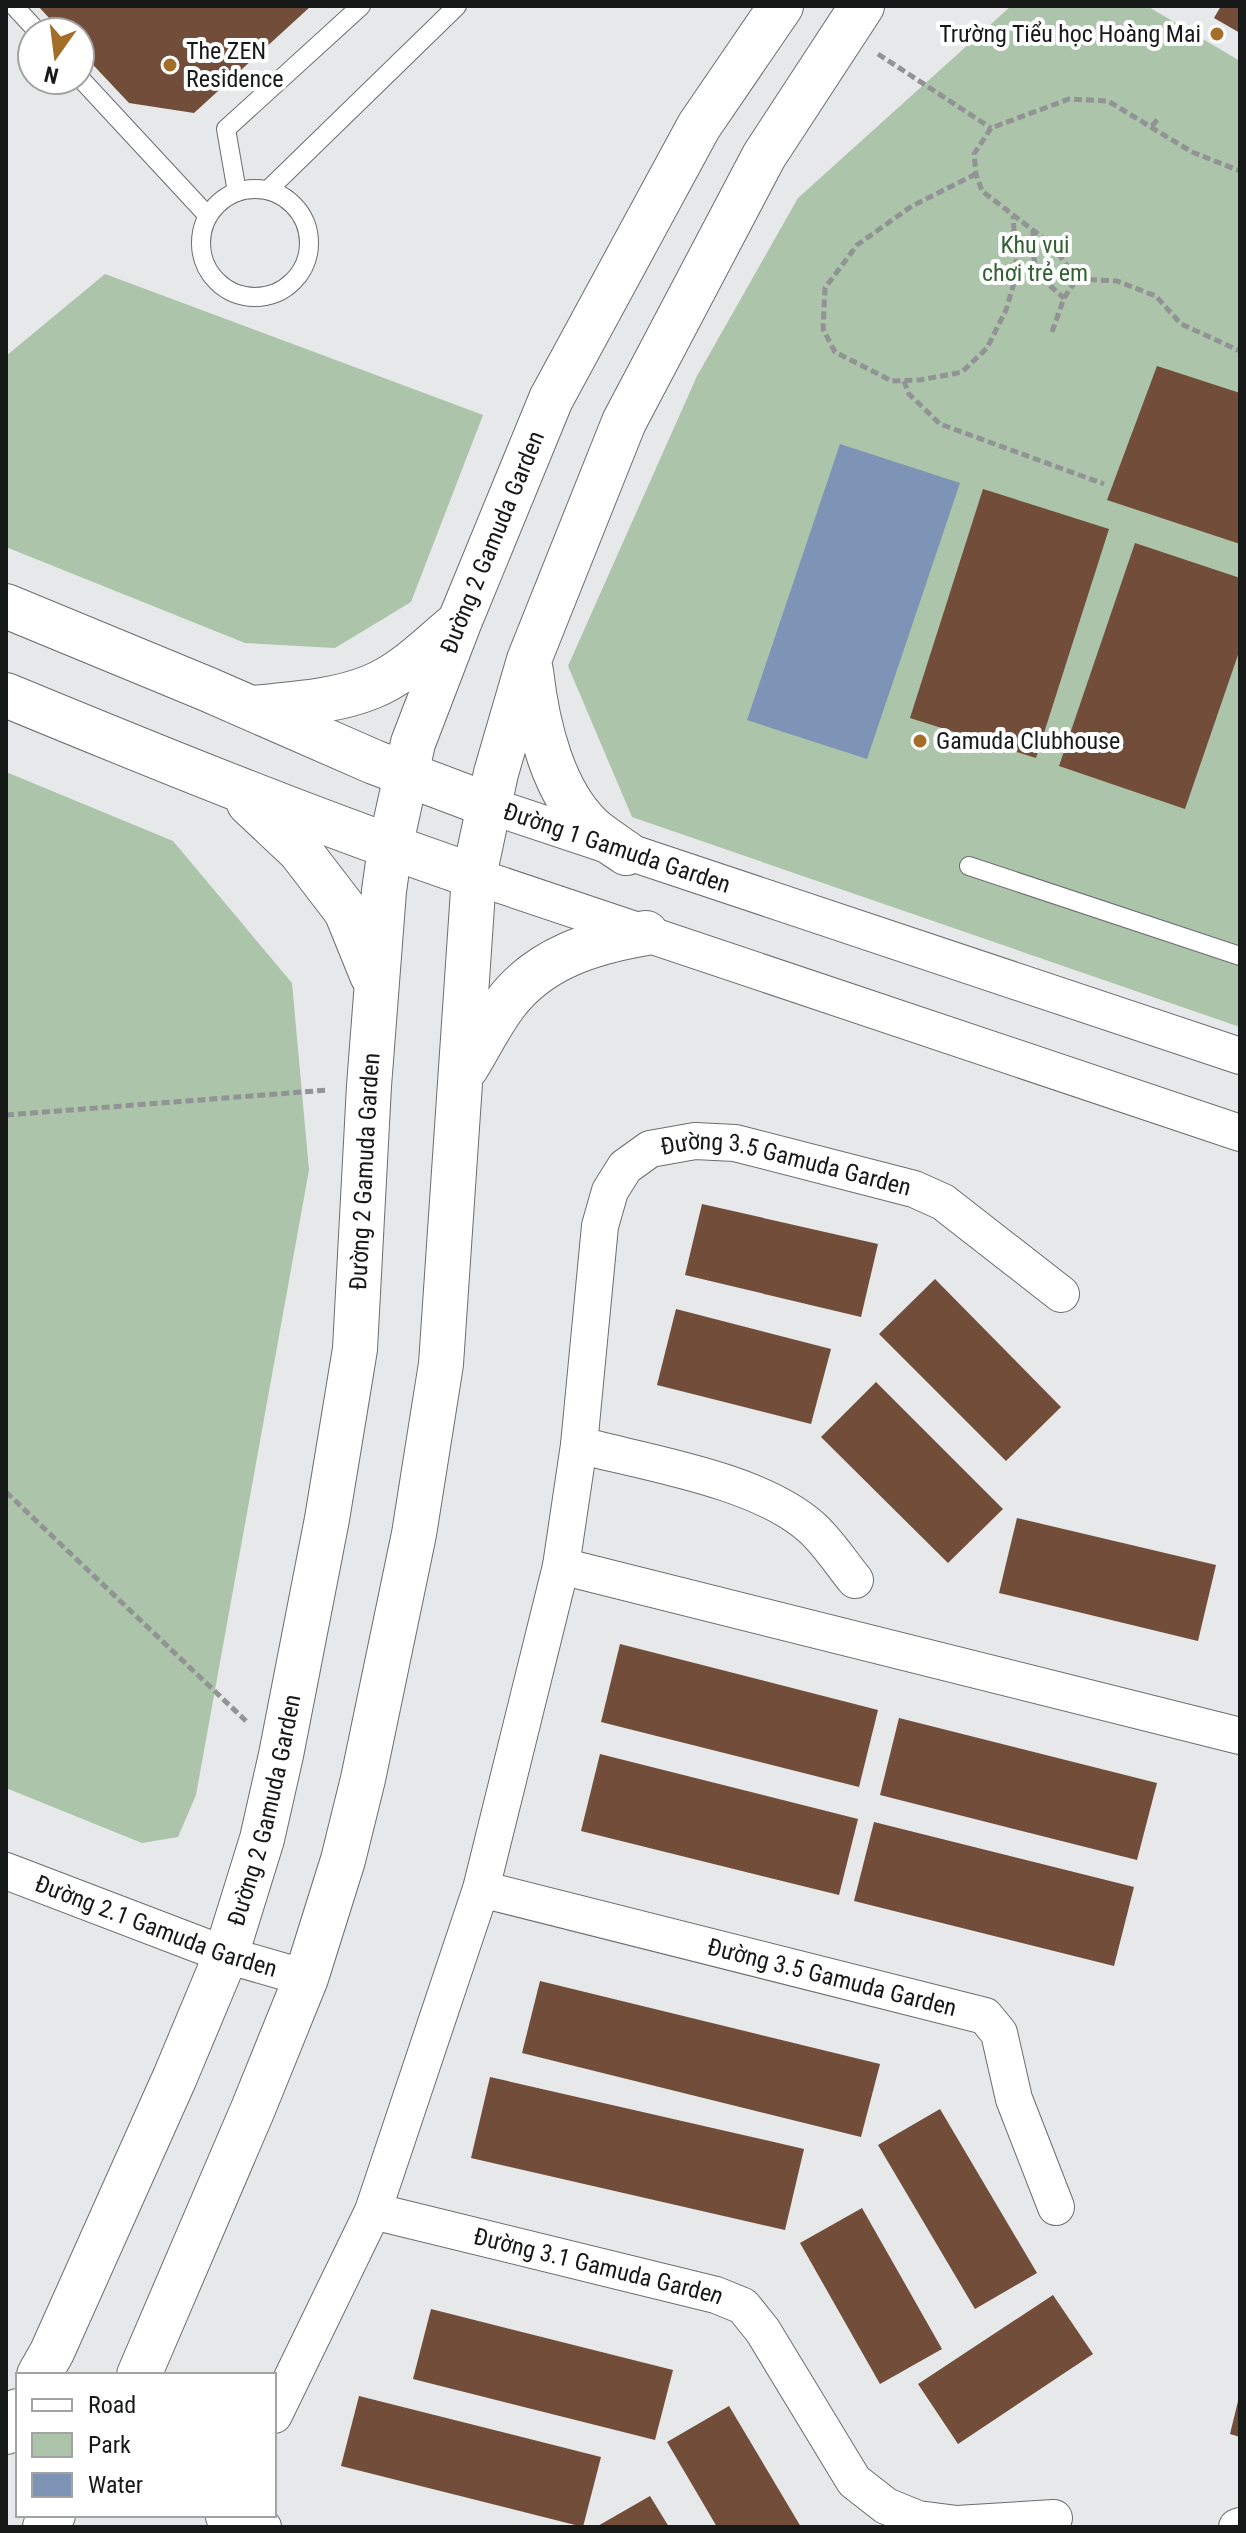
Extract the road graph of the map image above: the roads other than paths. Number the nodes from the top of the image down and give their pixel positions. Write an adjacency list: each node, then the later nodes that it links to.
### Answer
1 (361, 6): 7 (lane)
2 (457, 6): 6 (lane)
3 (781, 6): 10 (street, Đường 2 Gamuda Garden)
4 (853, 18): 11 (street)
5 (96, 95): 8 (lane)
6 (268, 190): 7 (lane); 8 (lane)
7 (237, 192): 8 (lane)
8 (208, 216)
9 (6, 606): 13 (street, Đường 1 Gamuda Garden)
10 (459, 623): 13 (street); 14 (street, Đường 2 Gamuda Garden)
11 (529, 660): 16 (street); 18 (street)
12 (6, 695): 15 (street)
13 (250, 709): 14 (street, Đường 1 Gamuda Garden)
14 (405, 775): 16 (street, Đường 1 Gamuda Garden); 17 (street, Đường 2 Gamuda Garden)
15 (228, 786): 17 (street); 23 (street)
16 (488, 805): 18 (street, Đường 1 Gamuda Garden); 20 (street)
17 (390, 848): 20 (street); 23 (street, Đường 2 Gamuda Garden)
18 (626, 853): 24 (street, Đường 1 Gamuda Garden)
19 (969, 866): 22 (lane)
20 (474, 876): 21 (street); 25 (street)
21 (646, 933): 25 (street); 26 (street)
22 (1240, 956)
23 (376, 988): 34 (street, Đường 2 Gamuda Garden)
24 (1240, 1056)
25 (462, 1073): 35 (street)
26 (1240, 1133)
27 (1061, 1294): 28 (street, Đường 3.5 Gamuda Garden)
28 (579, 1445): 29 (street, Đường 3.5 Gamuda Garden); 30 (street)
29 (561, 1566): 31 (street); 33 (street, Đường 3.5 Gamuda Garden)
30 (855, 1580)
31 (1240, 1736)
32 (6, 1871): 34 (street, Đường 2.1 Gamuda Garden)
33 (481, 1889): 36 (street, Đường 3.5 Gamuda Garden); 37 (street, Đường 3.5 Gamuda Garden)
34 (226, 1955): 35 (street, Đường 2.1 Gamuda Garden); 38 (street, Đường 2 Gamuda Garden)
35 (306, 1978): 39 (street)
36 (1056, 2207)
37 (373, 2211): 40 (street); 43 (street, Đường 3.1 Gamuda Garden)
38 (40, 2373)
39 (140, 2373)
40 (276, 2411)
41 (16, 2414): 42 (street)
42 (6, 2432)
43 (1054, 2518)
44 (223, 2520): 45 (street)
45 (263, 2527)

